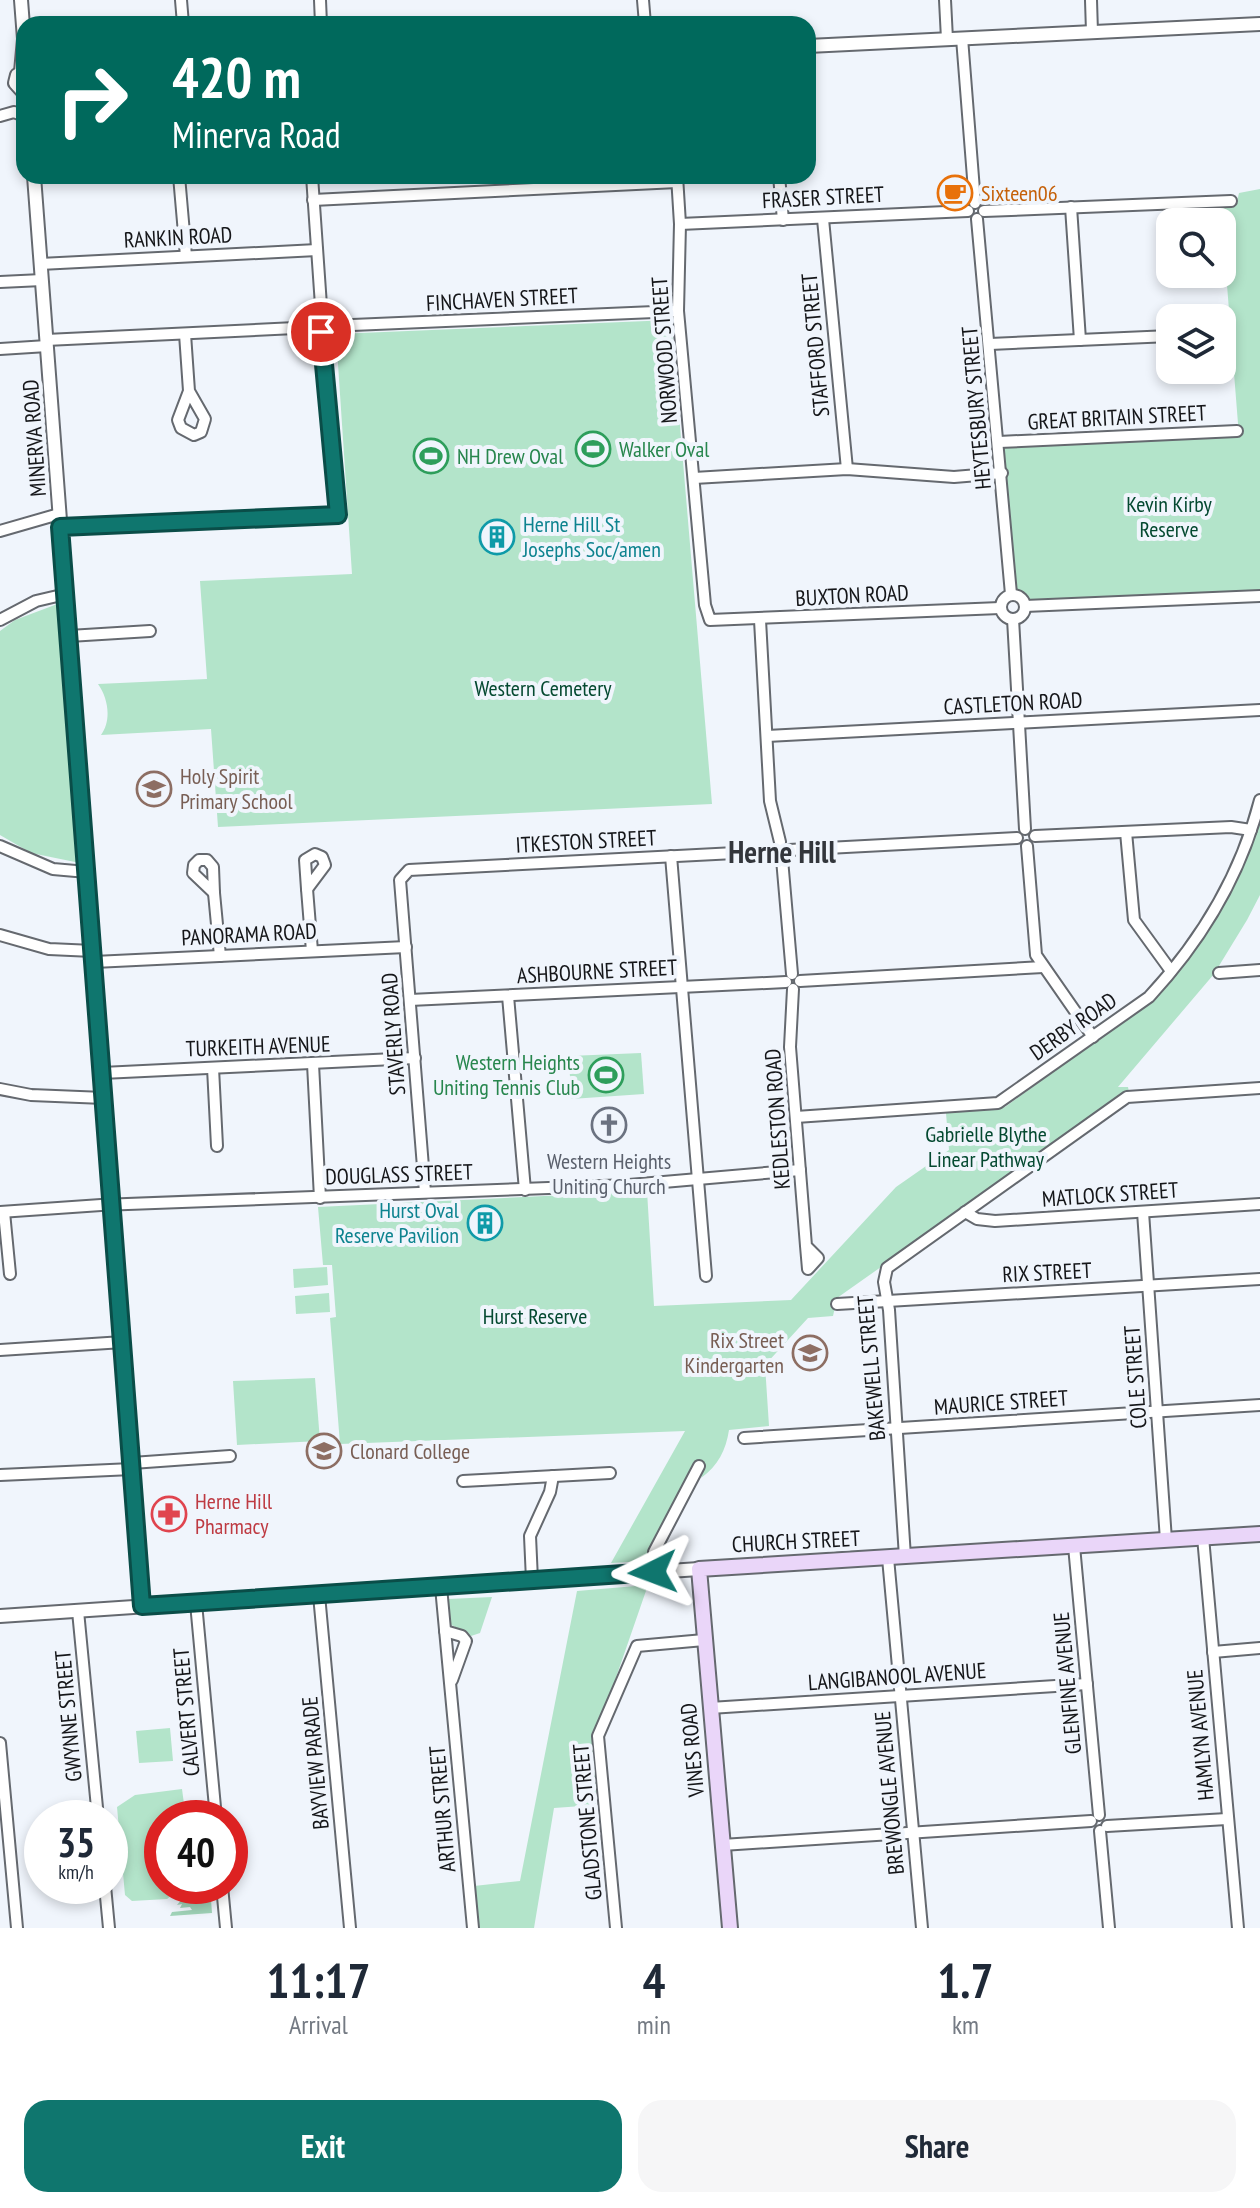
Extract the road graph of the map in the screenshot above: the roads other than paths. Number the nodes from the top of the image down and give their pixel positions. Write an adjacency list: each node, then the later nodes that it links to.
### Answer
1 (945, 0): 6 (street)
2 (1091, 0): 4 (street)
3 (1260, 24): 4 (street)
4 (1092, 32): 5 (street)
5 (962, 38): 6 (street); 17 (street, HEYTESBURY STREET)
6 (947, 39): 7 (street)
7 (816, 46)
8 (35, 184): 23 (street, MINERVA ROAD)
9 (180, 184): 22 (street)
10 (312, 184): 14 (street)
11 (590, 184): 14 (street)
12 (677, 184): 20 (street, NORWOOD STREET)
13 (780, 184): 19 (street)
14 (313, 200): 21 (street)
15 (1231, 201): 16 (street, FRASER STREET)
16 (1071, 207): 17 (street, FRASER STREET); 30 (street)
17 (976, 211): 18 (street, FRASER STREET); 32 (street, HEYTESBURY STREET)
18 (823, 219): 19 (street, FRASER STREET); 37 (street, STAFFORD STREET)
19 (783, 220): 20 (street, FRASER STREET)
20 (680, 224): 26 (street, NORWOOD STREET)
21 (317, 250): 22 (street, RANKIN ROAD); 27 (street)
22 (186, 256): 23 (street, RANKIN ROAD)
23 (40, 264): 24 (street, MINERVA ROAD)
24 (42, 280): 25 (street); 31 (street, MINERVA ROAD)
25 (0, 282)
26 (678, 311): 27 (street, FINCHAVEN STREET); 39 (street, NORWOOD STREET)
27 (322, 326): 28 (street, FINCHAVEN STREET); 40 (street)
28 (185, 334): 31 (street, FINCHAVEN STREET); 34 (street)
29 (1156, 337): 30 (street)
30 (1080, 340): 32 (street)
31 (46, 343): 33 (street, FINCHAVEN STREET); 40 (street, MINERVA ROAD)
32 (990, 344): 36 (street, HEYTESBURY STREET)
33 (0, 349)
34 (189, 391)
35 (1237, 431): 36 (street, GREAT BRITAIN STREET)
36 (999, 442): 38 (street, HEYTESBURY STREET)
37 (847, 469): 38 (street); 39 (street)
38 (1002, 473): 43 (street, HEYTESBURY STREET)
39 (694, 478): 47 (street, NORWOOD STREET)
40 (60, 521): 41 (street); 42 (street, MINERVA ROAD)
41 (0, 531)
42 (66, 594): 49 (street); 52 (street, MINERVA ROAD)
43 (1011, 594): 45 (street); 46 (street)
44 (1258, 596): 45 (street)
45 (1025, 606): 48 (street)
46 (1000, 608): 48 (street); 50 (street, BUXTON ROAD)
47 (708, 616): 50 (street, BUXTON ROAD)
48 (1013, 619): 54 (street)
49 (0, 620)
50 (760, 620): 55 (street)
51 (150, 631): 52 (street)
52 (69, 636): 66 (street, MINERVA ROAD)
53 (1260, 710): 54 (street, CASTLETON ROAD)
54 (1019, 723): 55 (street, CASTLETON ROAD); 59 (street)
55 (767, 736): 62 (street)
56 (1260, 800): 57 (street, DERBY ROAD)
57 (1251, 830): 58 (street); 77 (street, DERBY ROAD)
58 (1126, 832): 60 (street); 77 (street)
59 (1021, 833): 60 (street); 63 (street); 64 (street)
60 (1035, 836): 63 (street)
61 (0, 846): 66 (street)
62 (776, 846): 64 (street); 65 (street, ITKESTON STREET)
63 (1027, 846): 75 (street)
64 (786, 854): 79 (street, KEDLESTON ROAD)
65 (671, 856): 67 (street, ITKESTON STREET); 80 (street)
66 (87, 872): 74 (street, MINERVA ROAD)
67 (403, 874): 71 (street, STAVERLY ROAD)
68 (307, 889): 72 (street)
69 (214, 893): 73 (street)
70 (0, 935): 74 (street, PANORAMA ROAD)
71 (406, 947): 72 (street, PANORAMA ROAD); 82 (street, STAVERLY ROAD)
72 (312, 951): 73 (street, PANORAMA ROAD)
73 (220, 956): 74 (street, PANORAMA ROAD)
74 (93, 957): 87 (street, MINERVA ROAD)
75 (1043, 967): 79 (street, ASHBOURNE STREET); 83 (street)
76 (1260, 970): 78 (street)
77 (1171, 971): 83 (street, DERBY ROAD)
78 (1219, 973)
79 (793, 981): 80 (street, ASHBOURNE STREET); 91 (street, KEDLESTON ROAD)
80 (682, 986): 81 (street, ASHBOURNE STREET); 94 (street)
81 (508, 996): 82 (street, ASHBOURNE STREET); 95 (street)
82 (410, 1000): 84 (street, STAVERLY ROAD)
83 (1093, 1037): 91 (street, DERBY ROAD)
84 (415, 1058): 85 (street, TURKEITH AVENUE); 96 (street, STAVERLY ROAD)
85 (313, 1064): 86 (street, TURKEITH AVENUE); 97 (street)
86 (213, 1068): 87 (street, TURKEITH AVENUE); 92 (street)
87 (102, 1073): 90 (street, MINERVA ROAD)
88 (1260, 1088): 101 (street, BAKEWELL STREET)
89 (0, 1089): 90 (street)
90 (104, 1098): 99 (street, MINERVA ROAD)
91 (796, 1117): 93 (street, KEDLESTON ROAD)
92 (217, 1146)
93 (800, 1170): 94 (street, DOUGLASS STREET); 103 (street, KEDLESTON ROAD)
94 (698, 1179): 95 (street, DOUGLASS STREET); 105 (street)
95 (525, 1190): 96 (street, DOUGLASS STREET)
96 (425, 1192): 97 (street, DOUGLASS STREET)
97 (320, 1198): 99 (street, DOUGLASS STREET)
98 (1260, 1204): 102 (street, MATLOCK STREET)
99 (112, 1205): 100 (street, DOUGLASS STREET); 110 (street, MINERVA ROAD)
100 (2, 1212): 104 (street)
101 (965, 1212): 102 (street, MATLOCK STREET); 108 (street, BAKEWELL STREET)
102 (1143, 1212): 107 (street, COLE STREET)
103 (806, 1246)
104 (10, 1274)
105 (706, 1276)
106 (1260, 1279): 107 (street, RIX STREET)
107 (1148, 1286): 108 (street, RIX STREET); 113 (street, COLE STREET)
108 (887, 1302): 109 (street, RIX STREET); 114 (street, BAKEWELL STREET)
109 (837, 1304)
110 (123, 1342): 111 (street); 117 (street, MINERVA ROAD)
111 (0, 1350)
112 (1260, 1405): 113 (street, MAURICE STREET)
113 (1157, 1412): 114 (street, MAURICE STREET); 125 (street, COLE STREET)
114 (896, 1428): 115 (street, MAURICE STREET); 127 (street, BAKEWELL STREET)
115 (744, 1438)
116 (230, 1456): 117 (street)
117 (132, 1466): 120 (street); 135 (street, MINERVA ROAD)
118 (699, 1466): 130 (street)
119 (610, 1473): 121 (street)
120 (0, 1475)
121 (553, 1476): 122 (street); 131 (street)
122 (463, 1481)
123 (1260, 1534): 124 (main road, CHURCH STREET)
124 (1203, 1537): 125 (main road, CHURCH STREET); 141 (street, HAMLYN AVENUE)
125 (1166, 1540): 126 (main road, CHURCH STREET)
126 (1074, 1546): 127 (main road, CHURCH STREET); 142 (street, GLENFINE AVENUE)
127 (905, 1557): 128 (main road, CHURCH STREET)
128 (888, 1558): 129 (main road, CHURCH STREET); 144 (street, BREWONGLE AVENUE)
129 (699, 1569): 130 (street, CHURCH STREET); 139 (main road, VINES ROAD)
130 (653, 1572): 131 (street, CHURCH STREET)
131 (532, 1580): 132 (street, CHURCH STREET)
132 (441, 1587): 133 (street, CHURCH STREET); 138 (street, ARTHUR STREET)
133 (319, 1595): 134 (street, CHURCH STREET); 160 (street, BAYVIEW PARADE)
134 (196, 1603): 135 (street, CHURCH STREET); 149 (street, CALVERT STREET)
135 (142, 1606): 136 (street, CHURCH STREET)
136 (78, 1611): 137 (street, CHURCH STREET); 148 (street, GWYNNE STREET)
137 (0, 1616)
138 (445, 1631): 143 (street, ARTHUR STREET); 143 (street, ARTHUR STREET)
139 (704, 1640): 145 (main road, VINES ROAD); 162 (street, GLADSTONE STREET)
140 (1260, 1648): 141 (street)
141 (1213, 1652): 151 (street, HAMLYN AVENUE)
142 (1087, 1684): 144 (street, LANGIBANOOL AVENUE); 150 (street, GLENFINE AVENUE)
143 (450, 1686): 161 (street, ARTHUR STREET)
144 (901, 1696): 145 (street, LANGIBANOOL AVENUE); 153 (street, BREWONGLE AVENUE)
145 (710, 1708): 154 (main road, VINES ROAD)
146 (0, 1743): 147 (street)
147 (2, 1788): 157 (street)
148 (96, 1800)
149 (214, 1800)
150 (1095, 1818): 152 (street); 153 (street)
151 (1227, 1819): 152 (street); 166 (street, HAMLYN AVENUE)
152 (1103, 1829): 165 (street)
153 (913, 1832): 154 (street); 164 (street, BREWONGLE AVENUE)
154 (722, 1845): 163 (main road, VINES ROAD)
155 (107, 1904): 158 (street)
156 (224, 1904): 159 (street)
157 (17, 1928)
158 (109, 1928)
159 (226, 1928)
160 (350, 1928)
161 (473, 1928)
162 (616, 1928)
163 (730, 1928)
164 (922, 1928)
165 (1109, 1928)
166 (1238, 1928)

